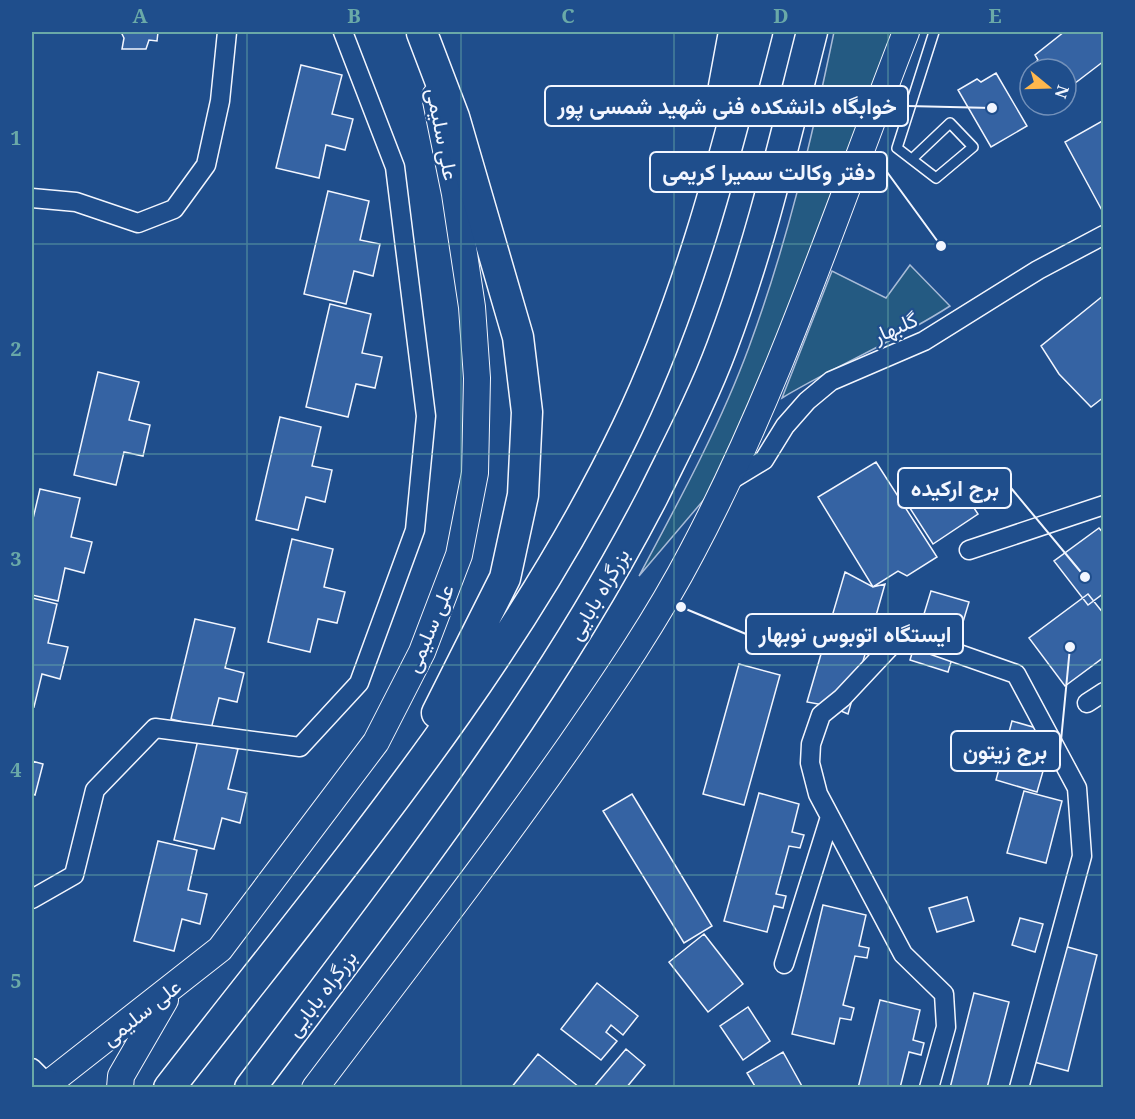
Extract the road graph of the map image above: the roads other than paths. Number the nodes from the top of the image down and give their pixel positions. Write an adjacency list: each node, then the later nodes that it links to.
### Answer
1 (227, 32): 10 (street)
2 (342, 32): 20 (street)
3 (422, 32): 18 (highway); 22 (main road, علی سلیمی)
4 (734, 32): 11 (highway)
5 (757, 32): 11 (highway)
6 (812, 32): 26 (highway, بزرگراه بابایی)
7 (906, 32): 13 (main road)
8 (934, 32): 9 (lane)
9 (912, 159): 9 (lane)
10 (32, 198)
11 (700, 231): 18 (highway)
12 (1104, 235): 13 (street, گلبهار)
13 (726, 483): 27 (main road)
14 (1104, 505): 15 (street)
15 (969, 550)
16 (1104, 692): 17 (street)
17 (1087, 703)
18 (396, 795): 25 (highway)
19 (830, 817): 21 (street); 28 (street); 29 (street)
20 (32, 899)
21 (784, 964)
22 (171, 990): 23 (main road, علی سلیمی); 24 (main road)
23 (44, 1082)
24 (120, 1088)
25 (169, 1088)
26 (250, 1088)
27 (315, 1088)
28 (929, 1088)
29 (1019, 1088)

